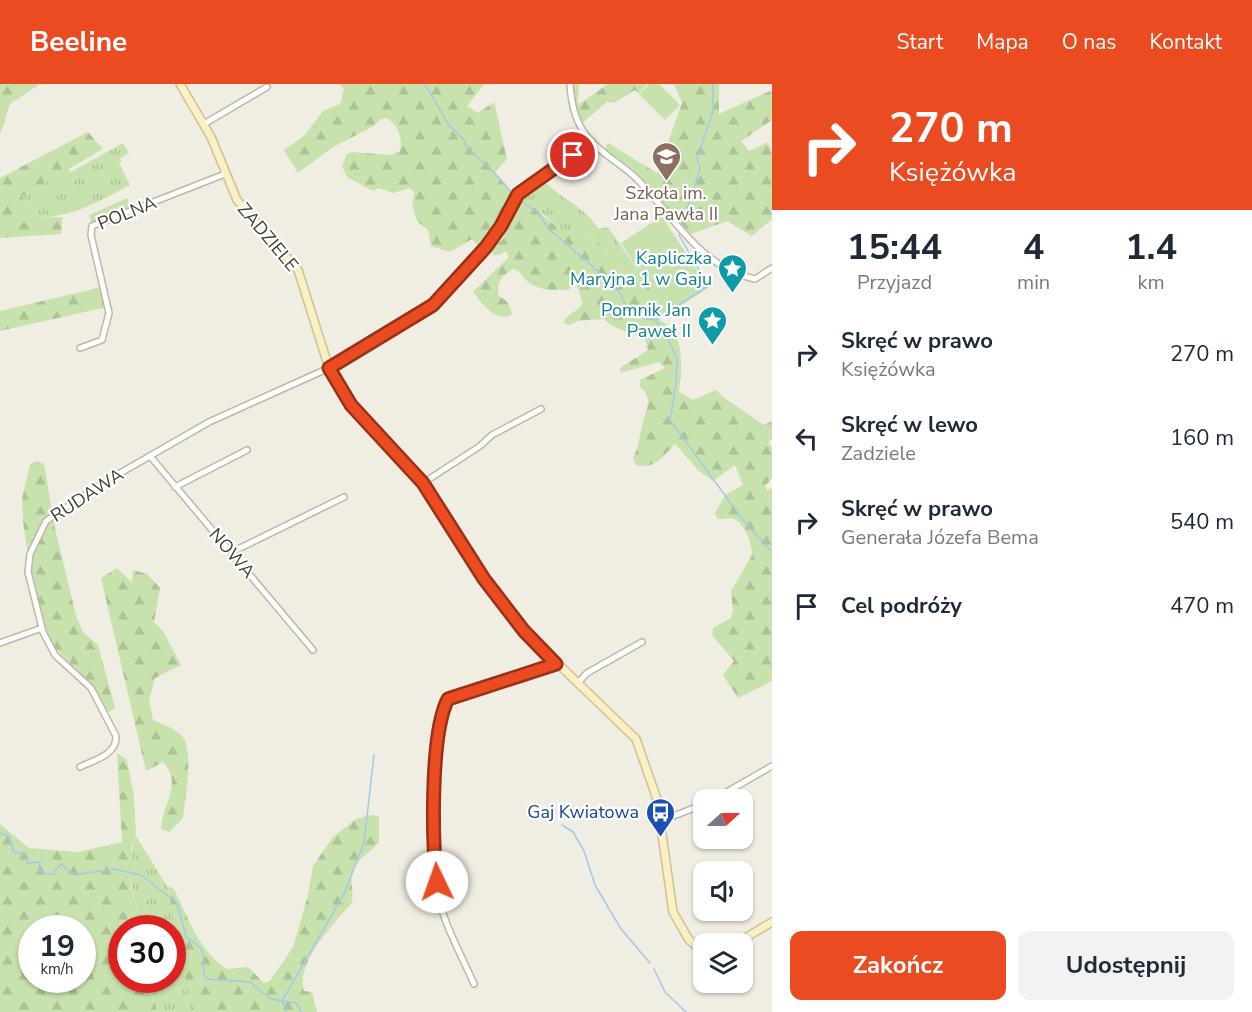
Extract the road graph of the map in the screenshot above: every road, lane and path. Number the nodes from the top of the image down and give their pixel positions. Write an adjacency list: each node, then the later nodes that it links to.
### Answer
1 (180, 84): 4 (street, ZADZIELE)
2 (570, 84): 5 (street)
3 (267, 87): 4 (street)
4 (204, 124): 6 (street, ZADZIELE)
5 (590, 140): 7 (street); 9 (street, RUDAWA)
6 (225, 174): 8 (street, POLNA); 9 (street, ZADZIELE)
7 (772, 268)
8 (80, 348)
9 (329, 368): 12 (street, RUDAWA); 13 (street, ZADZIELE)
10 (541, 409): 13 (street)
11 (247, 450): 14 (street)
12 (150, 456): 14 (street, NOWA); 17 (street, RUDAWA)
13 (423, 483): 21 (street, ZADZIELE)
14 (175, 486): 16 (street, NOWA)
15 (344, 497): 16 (street)
16 (232, 552): 20 (street, NOWA)
17 (42, 628): 19 (street); 24 (street, RUDAWA)
18 (642, 642): 22 (street)
19 (0, 644)
20 (313, 650)
21 (556, 664): 22 (street, ZADZIELE); 31 (street)
22 (578, 683): 27 (street, ZADZIELE)
23 (772, 766): 25 (street)
24 (80, 767)
25 (732, 789)
26 (693, 808): 27 (street)
27 (661, 821): 30 (street, ZADZIELE)
28 (772, 922): 29 (street)
29 (753, 933)
30 (693, 943)
31 (474, 984)

